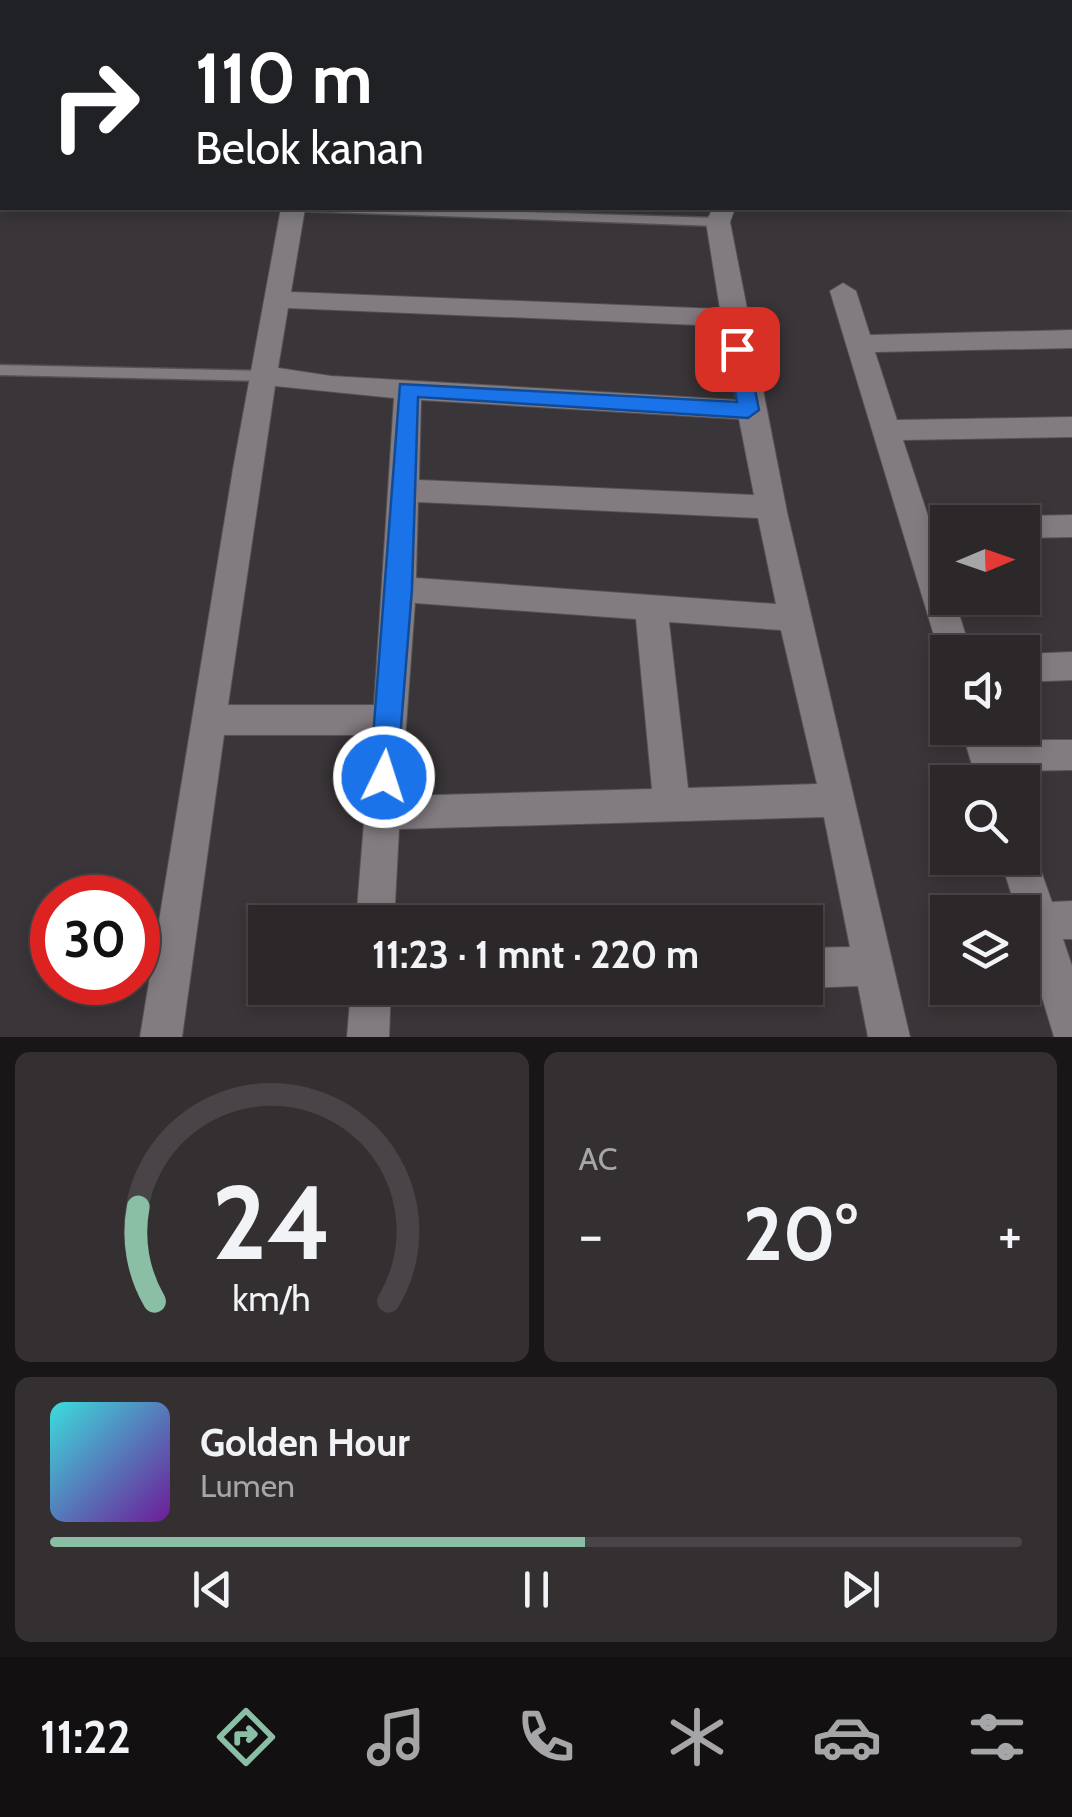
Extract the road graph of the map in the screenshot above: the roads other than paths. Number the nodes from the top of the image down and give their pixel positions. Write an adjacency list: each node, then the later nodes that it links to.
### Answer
1 (293, 210): 5 (street)
2 (422, 210): 3 (lane)
3 (721, 215): 6 (street)
4 (842, 291): 8 (street)
5 (279, 300): 6 (street); 10 (street)
6 (731, 318): 12 (street)
7 (1072, 339): 8 (street)
8 (859, 344): 14 (street)
9 (0, 370): 10 (lane)
10 (267, 376): 11 (street); 27 (street)
11 (408, 389): 12 (street); 15 (street)
12 (748, 410): 16 (street)
13 (1072, 426): 14 (street)
14 (886, 430): 19 (street)
15 (404, 490): 16 (street); 21 (street)
16 (770, 508): 23 (street)
17 (1072, 526): 18 (street)
18 (1040, 527)
19 (916, 528): 20 (street); 24 (street)
20 (930, 528)
21 (400, 589): 22 (street); 28 (street)
22 (651, 608): 23 (street); 32 (street)
23 (793, 618): 31 (street)
24 (950, 635)
25 (1072, 666): 26 (street)
26 (1040, 667)
27 (209, 720): 28 (street); 41 (street)
28 (388, 720): 33 (street)
29 (1072, 755): 30 (street)
30 (987, 756)
31 (839, 800): 32 (street); 37 (street)
32 (672, 804): 33 (street)
33 (382, 814): 35 (street)
34 (1028, 875): 36 (street)
35 (376, 905)
36 (1055, 921): 40 (street)
37 (874, 966): 38 (street); 43 (street)
38 (823, 967)
39 (370, 1005): 42 (street)
40 (1072, 1030)
41 (161, 1037)
42 (368, 1037)
43 (889, 1037)

